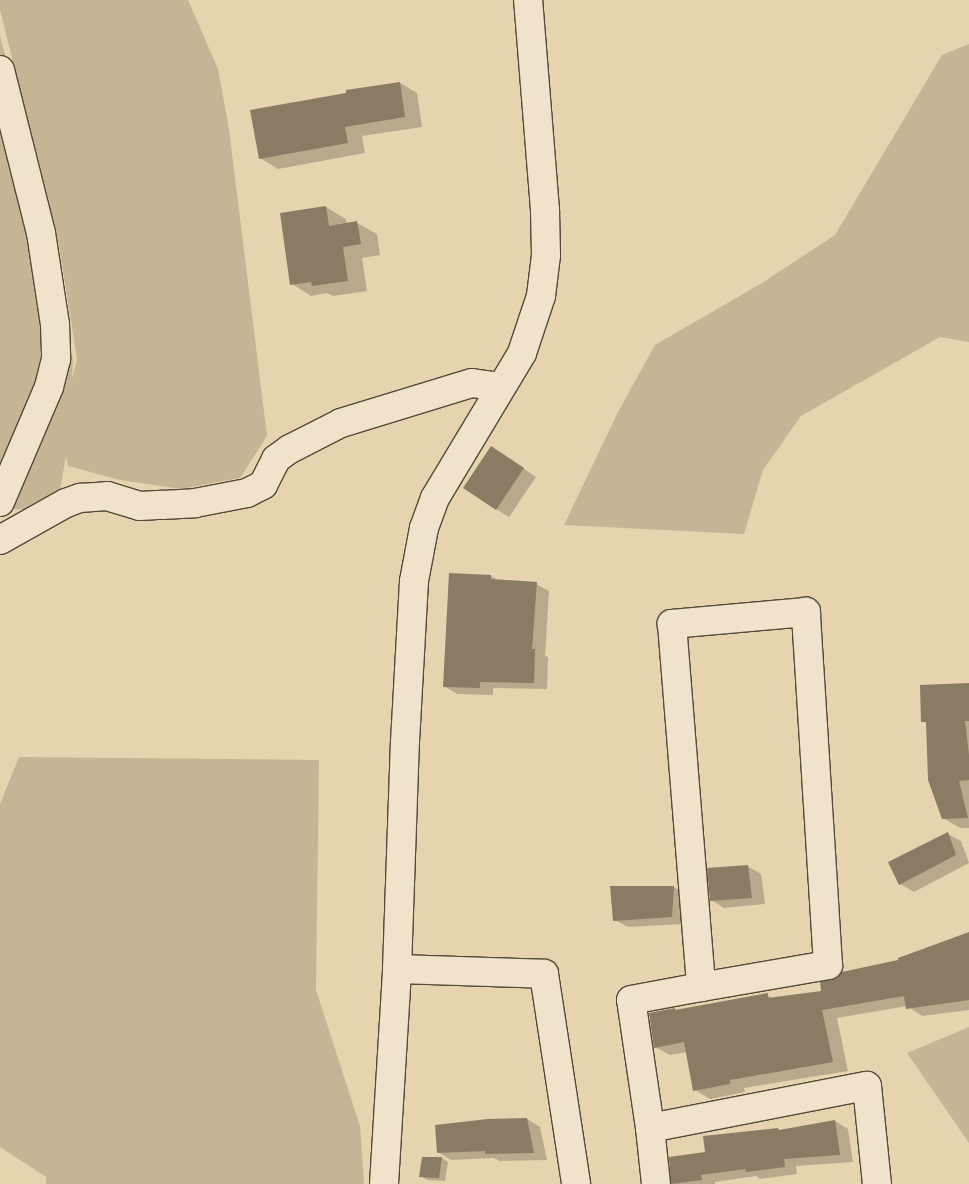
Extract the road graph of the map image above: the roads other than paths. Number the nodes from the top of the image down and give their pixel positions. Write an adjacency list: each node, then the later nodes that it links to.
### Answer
1 (528, 0): 3 (street)
2 (0, 70): 4 (street)
3 (501, 387): 5 (street); 6 (street)
4 (0, 502)
5 (0, 540)
6 (397, 969): 9 (street); 10 (street)
7 (701, 987): 7 (street); 8 (street)
8 (650, 1128): 11 (street); 12 (street)
9 (384, 1184)
10 (576, 1184)
11 (656, 1184)
12 (877, 1184)

